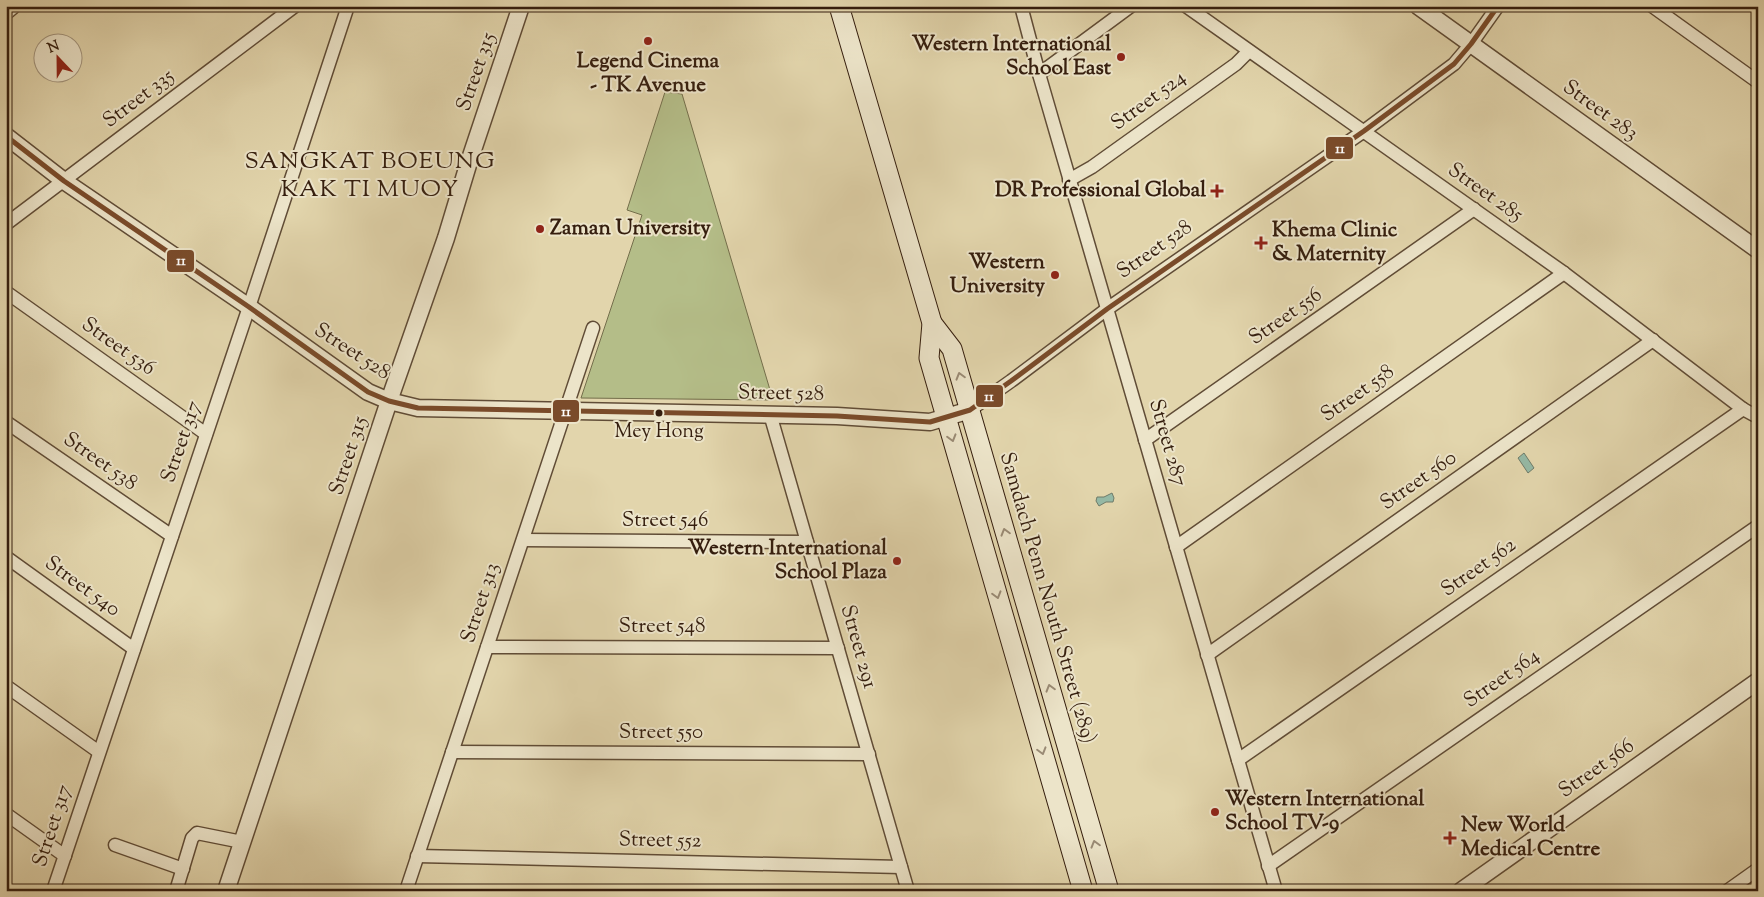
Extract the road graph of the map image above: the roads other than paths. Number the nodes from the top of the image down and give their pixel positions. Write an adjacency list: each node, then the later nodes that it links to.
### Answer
1 (12, 6): 12 (street)
2 (295, 6): 20 (street, Street 335)
3 (348, 6): 26 (street, Street 317)
4 (521, 6): 31 (street, Street 315)
5 (840, 6): 28 (main road, Samdach Penn Nouth Street (289))
6 (1020, 6): 15 (street, Street 287)
7 (1131, 6): 15 (street)
8 (1186, 6): 14 (street, Street 285)
9 (1418, 6): 13 (street, Street 283)
10 (1498, 6): 13 (street, Street 528)
11 (1652, 6): 16 (street)
12 (6, 11)
13 (1471, 44): 17 (street, Street 528); 23 (street, Street 283)
14 (1249, 51): 17 (street, Street 285); 19 (street, Street 524)
15 (1039, 74): 19 (street, Street 287)
16 (1758, 82)
17 (1364, 131): 21 (street, Street 285); 27 (street, Street 528)
18 (6, 136): 20 (street, Street 528)
19 (1069, 180): 27 (street, Street 287)
20 (64, 181): 22 (street, Street 335); 26 (street, Street 528)
21 (1474, 209): 24 (street, Street 285); 40 (street, Street 556)
22 (6, 224)
23 (1758, 250)
24 (1564, 273): 30 (street, Street 285); 45 (street, Street 558)
25 (6, 292): 39 (street, Street 536)
26 (249, 307): 31 (street, Street 528); 39 (street, Street 317)
27 (1107, 309): 33 (street, Street 528); 40 (street, Street 287)
28 (932, 323): 33 (main road, Samdach Penn Nouth Street (289), one-way to 28); 37 (main road, Samdach Penn Nouth Street (289))
29 (593, 328): 34 (street, Street 313)
30 (1653, 340): 32 (street, Street 285); 50 (street, Street 560)
31 (389, 401): 34 (street, Street 528); 58 (street, Street 315)
32 (1744, 409): 36 (street, Street 285); 56 (street, Street 562)
33 (970, 410): 37 (street, Street 528); 72 (main road, Samdach Penn Nouth Street (289), one-way to 33)
34 (566, 412): 35 (street, Street 528); 43 (street, Street 313)
35 (770, 414): 37 (street, Street 528); 44 (street, Street 291)
36 (1758, 416)
37 (947, 417): 71 (main road, Samdach Penn Nouth Street (289), one-way to 71)
38 (6, 422): 42 (street, Street 538)
39 (206, 434): 42 (street, Street 317)
40 (1145, 440): 45 (street, Street 287)
41 (1758, 526): 62 (street, Street 564)
42 (172, 536): 49 (street, Street 317)
43 (522, 540): 44 (street, Street 546); 47 (street, Street 313)
44 (807, 542): 48 (street, Street 291)
45 (1176, 547): 50 (street, Street 287)
46 (6, 556): 49 (street, Street 540)
47 (487, 647): 48 (street, Street 548); 54 (street, Street 313)
48 (838, 648): 55 (street, Street 291)
49 (134, 649): 53 (street, Street 317)
50 (1207, 655): 56 (street, Street 287)
51 (1758, 681): 74 (street, Street 566)
52 (6, 686): 53 (street)
53 (99, 752): 60 (street, Street 317)
54 (452, 752): 55 (street, Street 550); 61 (street, Street 313)
55 (869, 754): 63 (street, Street 291)
56 (1238, 760): 62 (street, Street 287)
57 (6, 814): 60 (street)
58 (242, 842): 64 (street); 68 (street, Street 315)
59 (115, 845): 64 (street)
60 (65, 856): 66 (street, Street 317)
61 (417, 856): 63 (street, Street 552); 69 (street, Street 313)
62 (1268, 866): 73 (street, Street 287)
63 (901, 867): 70 (street, Street 291)
64 (183, 869): 67 (street)
65 (1758, 869): 75 (street)
66 (53, 891)
67 (176, 891)
68 (226, 891)
69 (406, 891)
70 (908, 891)
71 (1082, 891)
72 (1109, 891)
73 (1276, 891)
74 (1462, 891)
75 (1728, 891)

